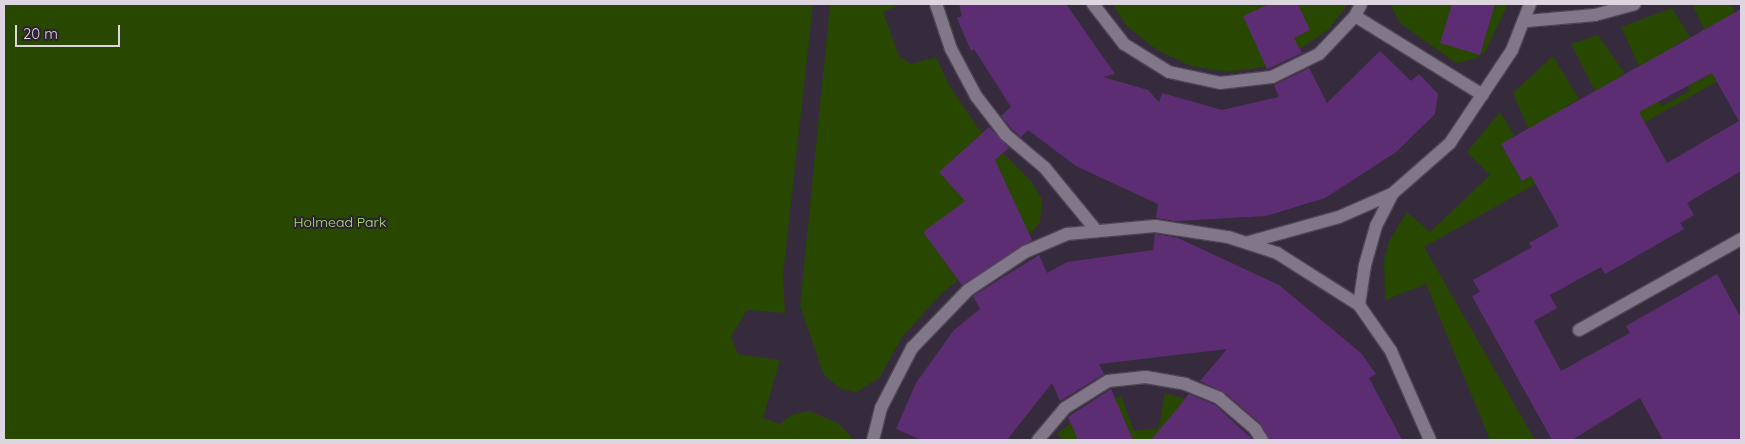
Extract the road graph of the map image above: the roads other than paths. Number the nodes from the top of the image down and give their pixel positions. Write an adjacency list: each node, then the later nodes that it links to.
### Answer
1 (936, 4): 10 (lane)
2 (1092, 4): 6 (lane)
3 (1362, 4): 6 (lane)
4 (1530, 4): 7 (lane)
5 (1635, 4): 7 (lane)
6 (1356, 16): 8 (lane)
7 (1527, 21): 8 (lane)
8 (1483, 96): 9 (lane)
9 (1392, 194): 12 (lane); 13 (lane)
10 (1096, 230): 12 (lane); 15 (lane)
11 (1741, 239): 14 (lane)
12 (1249, 242): 13 (lane)
13 (1358, 305): 18 (lane)
14 (1579, 330)
15 (873, 440)
16 (1038, 440): 17 (lane)
17 (1262, 440)
18 (1430, 440)

